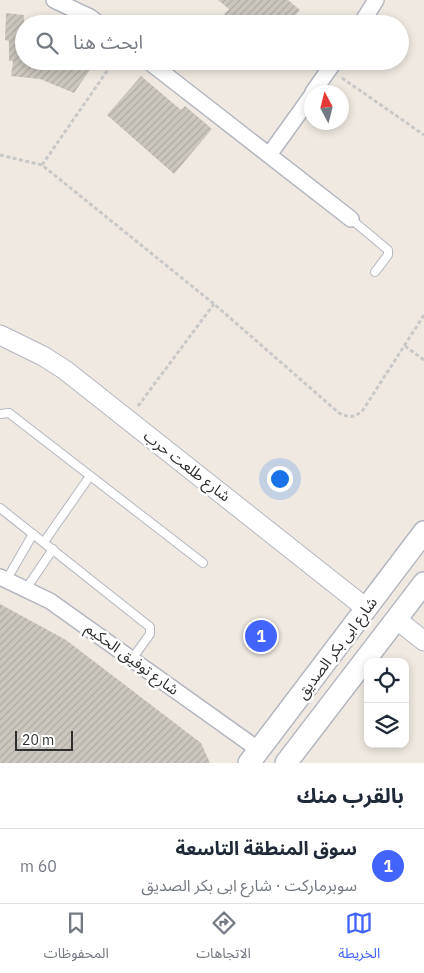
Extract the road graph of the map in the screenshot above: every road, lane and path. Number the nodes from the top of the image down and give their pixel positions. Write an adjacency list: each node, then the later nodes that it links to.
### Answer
1 (54, 0): 3 (street)
2 (376, 0): 4 (street)
3 (86, 15)
4 (367, 15)
5 (108, 70): 14 (path)
6 (160, 70): 13 (street)
7 (329, 70): 9 (street)
8 (339, 70): 11 (path)
9 (318, 85)
10 (304, 105): 13 (street)
11 (424, 135)
12 (0, 155): 14 (path)
13 (269, 155): 15 (street)
14 (42, 165): 17 (path)
15 (351, 219): 16 (lane)
16 (375, 272)
17 (214, 304): 20 (path); 23 (path)
18 (424, 315): 20 (path)
19 (0, 335): 23 (street, شارع طلعت حرب)
20 (405, 346): 21 (path)
21 (424, 360)
22 (0, 414): 24 (lane)
23 (128, 420): 35 (street, شارع طلعت حرب)
24 (90, 476): 28 (lane); 30 (lane)
25 (0, 508): 27 (lane)
26 (424, 532): 33 (main road, شارع ابى بكر الصديق)
27 (33, 534): 28 (lane); 31 (lane)
28 (44, 542): 29 (lane)
29 (53, 549): 34 (lane); 40 (lane)
30 (203, 563)
31 (3, 578): 34 (street, شارع توفيق الحكيم)
32 (424, 582): 36 (main road, شارع ابى بكر الصديق)
33 (382, 588): 35 (main road, شارع ابى بكر الصديق); 36 (main road)
34 (26, 589): 40 (street, شارع توفيق الحكيم)
35 (366, 609): 37 (main road, شارع ابى بكر الصديق)
36 (401, 613): 38 (street); 39 (main road, شارع ابى بكر الصديق)
37 (349, 632): 39 (main road); 41 (main road, شارع ابى بكر الصديق)
38 (424, 641)
39 (375, 648): 42 (main road, شارع ابى بكر الصديق)
40 (132, 659): 41 (street, شارع توفيق الحكيم)
41 (254, 756)
42 (286, 763)

